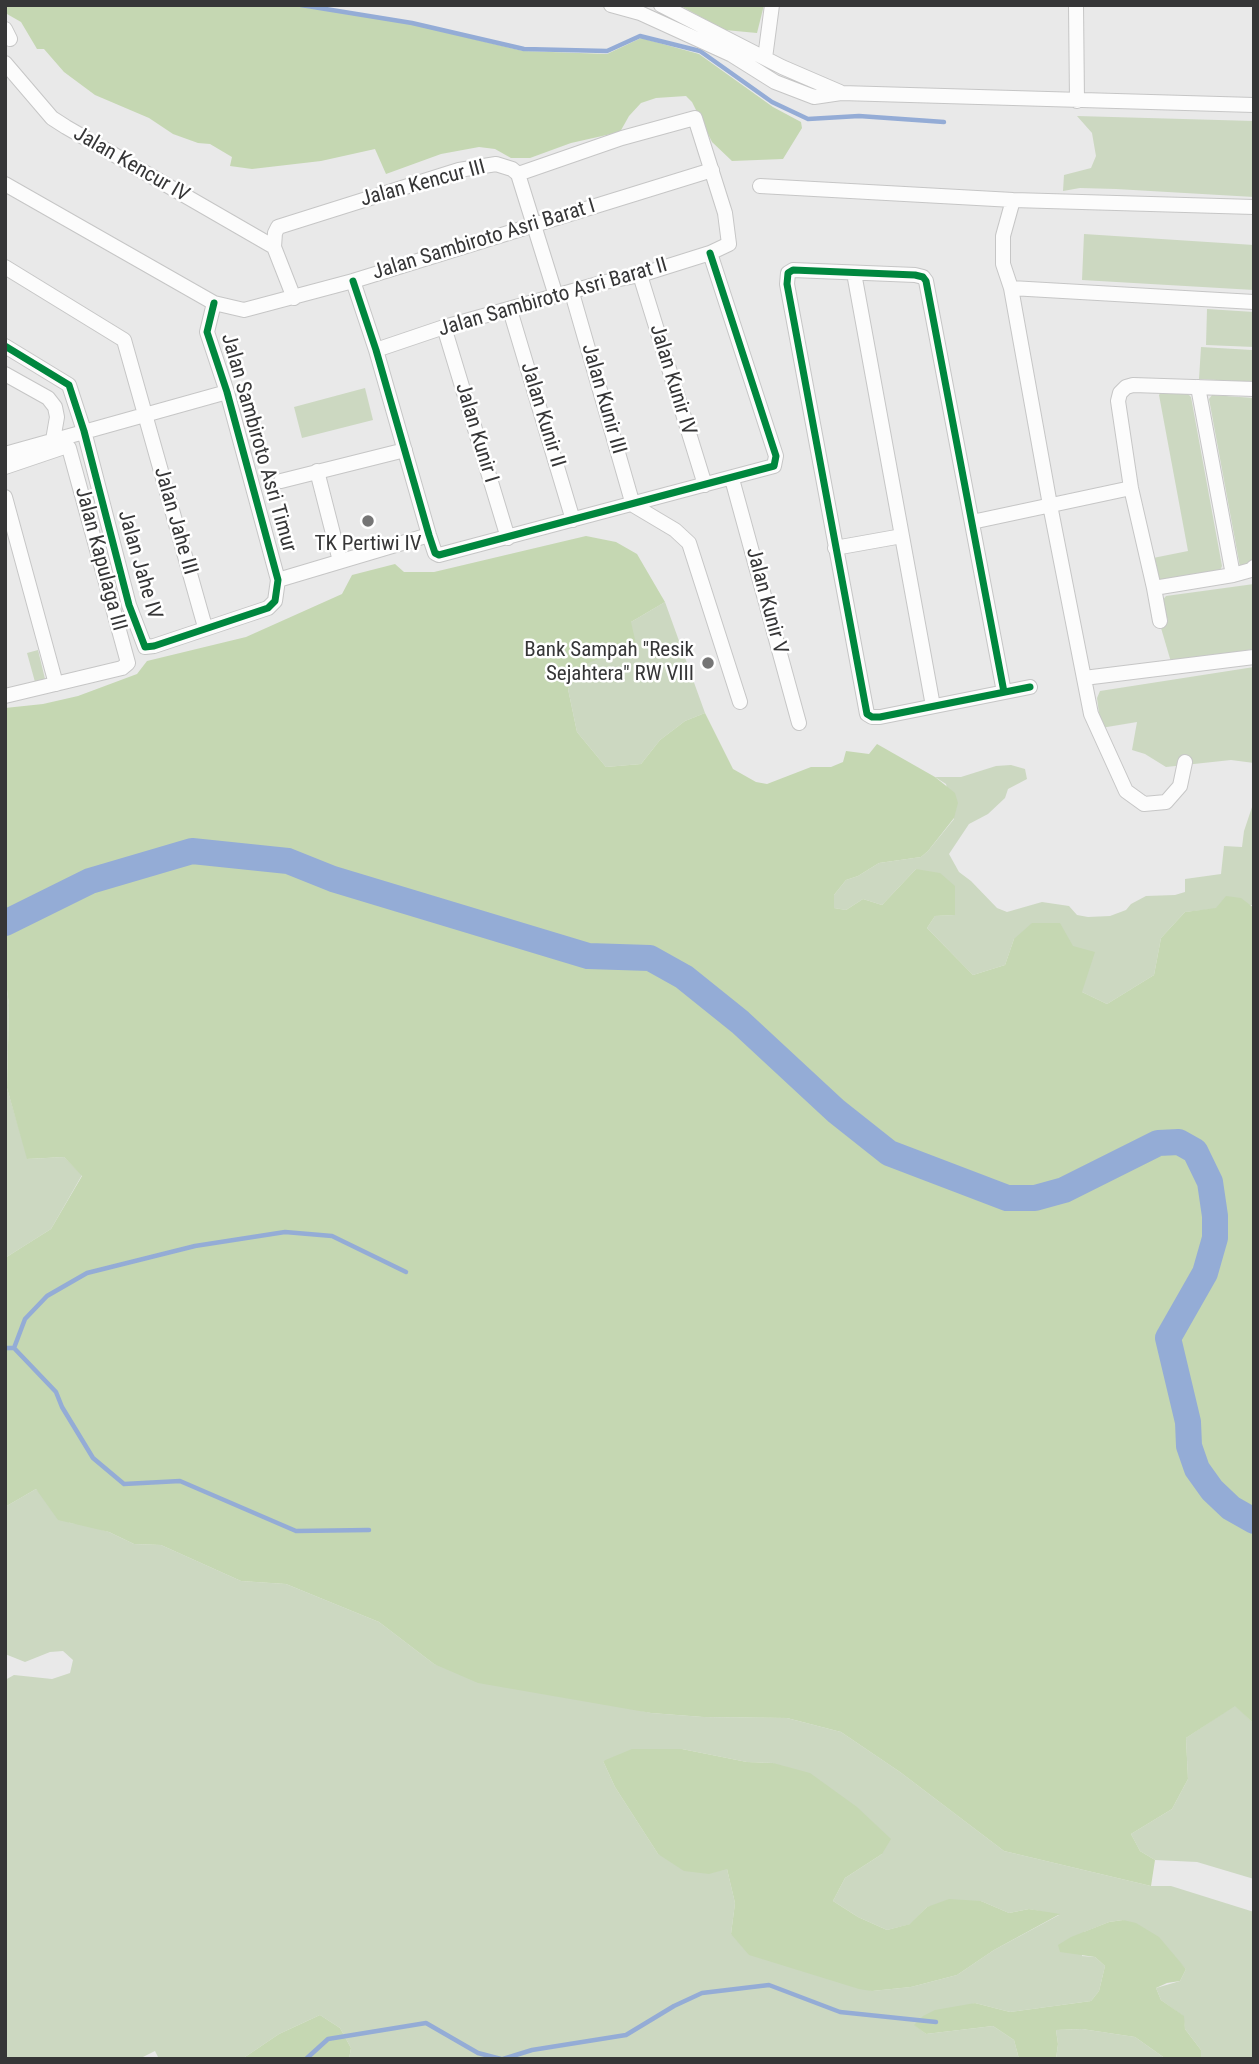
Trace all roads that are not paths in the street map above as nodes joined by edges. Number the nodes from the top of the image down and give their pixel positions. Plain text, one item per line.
1 (611, 5) edge
2 (661, 5) edge
3 (772, 5) edge
4 (1076, 5) edge
5 (734, 49) junction
6 (765, 58) junction
7 (5, 63) edge
8 (841, 93) junction
9 (1077, 101) junction
10 (1254, 105) edge
11 (712, 170) junction
12 (518, 174) junction
13 (5, 184) edge
14 (760, 186) dead end
15 (1013, 200) junction
16 (1254, 207) edge
17 (533, 225) junction
18 (274, 247) junction
19 (710, 253) junction
20 (5, 267) edge
21 (854, 273) junction
22 (640, 275) junction
23 (352, 281) junction
24 (1011, 288) junction
25 (572, 293) junction
26 (556, 296) junction
27 (294, 298) junction
28 (1254, 302) edge
29 (214, 303) junction
30 (510, 310) junction
31 (444, 327) junction
32 (5, 346) edge
33 (376, 350) junction
34 (5, 374) edge
35 (1198, 387) junction
36 (1254, 389) edge
37 (227, 392) junction
38 (145, 415) junction
39 (84, 430) junction
40 (53, 440) junction
41 (405, 450) junction
42 (5, 454) edge
43 (5, 467) edge
44 (317, 471) junction
45 (732, 479) junction
46 (281, 481) dead end
47 (705, 485) junction
48 (1130, 488) junction
49 (5, 497) edge
50 (633, 505) junction
51 (1050, 505) junction
52 (573, 520) junction
53 (972, 522) junction
54 (429, 535) junction
55 (902, 536) junction
56 (508, 538) junction
57 (835, 548) junction
58 (340, 561) junction
59 (1254, 567) edge
60 (1233, 575) junction
61 (278, 580) junction
62 (1154, 588) junction
63 (1160, 621) dead end
64 (205, 627) junction
65 (1254, 657) edge
66 (1084, 678) junction
67 (56, 684) junction
68 (1030, 687) dead end
69 (1003, 692) junction
70 (5, 696) edge
71 (740, 702) dead end
72 (933, 706) junction
73 (799, 723) dead end
74 (1185, 762) dead end

1 - 5 street
2 - 5 street
3 - 6 street
4 - 9 street
5 - 6 street
5 - 8 street
6 - 8 street
7 - 18 street, Jalan Kencur IV
8 - 9 street
9 - 10 street
11 - 12 street
11 - 17 street, Jalan Sambiroto Asri Barat I
11 - 19 street, Jalan Sambiroto Asri Barat II
12 - 17 street, Jalan Kencur III
12 - 18 street, Jalan Kencur III
13 - 29 street, Jalan Sambiroto Asri Barat I
14 - 15 street
15 - 16 street
15 - 24 street
17 - 23 street, Jalan Sambiroto Asri Barat I
17 - 26 street, Jalan Kencur III
18 - 27 street
19 - 22 street, Jalan Sambiroto Asri Barat II
19 - 45 street
20 - 38 street, Jalan Jahe III
21 - 53 street
21 - 55 street
21 - 57 street
22 - 25 street, Jalan Sambiroto Asri Barat II
22 - 47 street, Jalan Kunir IV
23 - 27 street, Jalan Sambiroto Asri Barat I
23 - 33 street
24 - 28 street
24 - 51 street
25 - 26 street, Jalan Sambiroto Asri Barat II
25 - 50 street, Jalan Kunir III
26 - 30 street, Jalan Sambiroto Asri Barat II
27 - 29 street, Jalan Sambiroto Asri Barat I
29 - 37 street, Jalan Sambiroto Asri Timur
30 - 31 street, Jalan Sambiroto Asri Barat II
30 - 52 street, Jalan Kunir II
31 - 33 street, Jalan Sambiroto Asri Barat II
31 - 56 street, Jalan Kunir I
32 - 39 street
33 - 41 street
34 - 40 street
35 - 36 street
35 - 48 street
35 - 60 street
37 - 38 street
37 - 61 street, Jalan Sambiroto Asri Timur
38 - 39 street
38 - 64 street, Jalan Jahe III
39 - 40 street
39 - 64 street, Jalan Jahe IV
40 - 42 street
41 - 44 street
41 - 54 street
43 - 67 street, Jalan Kapulaga III
44 - 46 street
44 - 58 street
45 - 47 street
45 - 73 street, Jalan Kunir V
47 - 50 street
48 - 51 street
48 - 62 street
49 - 67 street
50 - 52 street
50 - 71 street
51 - 53 street
51 - 66 street
52 - 56 street
53 - 69 street
54 - 56 street
54 - 58 street
55 - 57 street
55 - 72 street
57 - 72 street
58 - 61 street
59 - 60 street
60 - 62 street
61 - 64 street, Jalan Sambiroto Asri Timur
62 - 63 street
65 - 66 street
66 - 74 street
67 - 70 street
68 - 69 street
69 - 72 street

